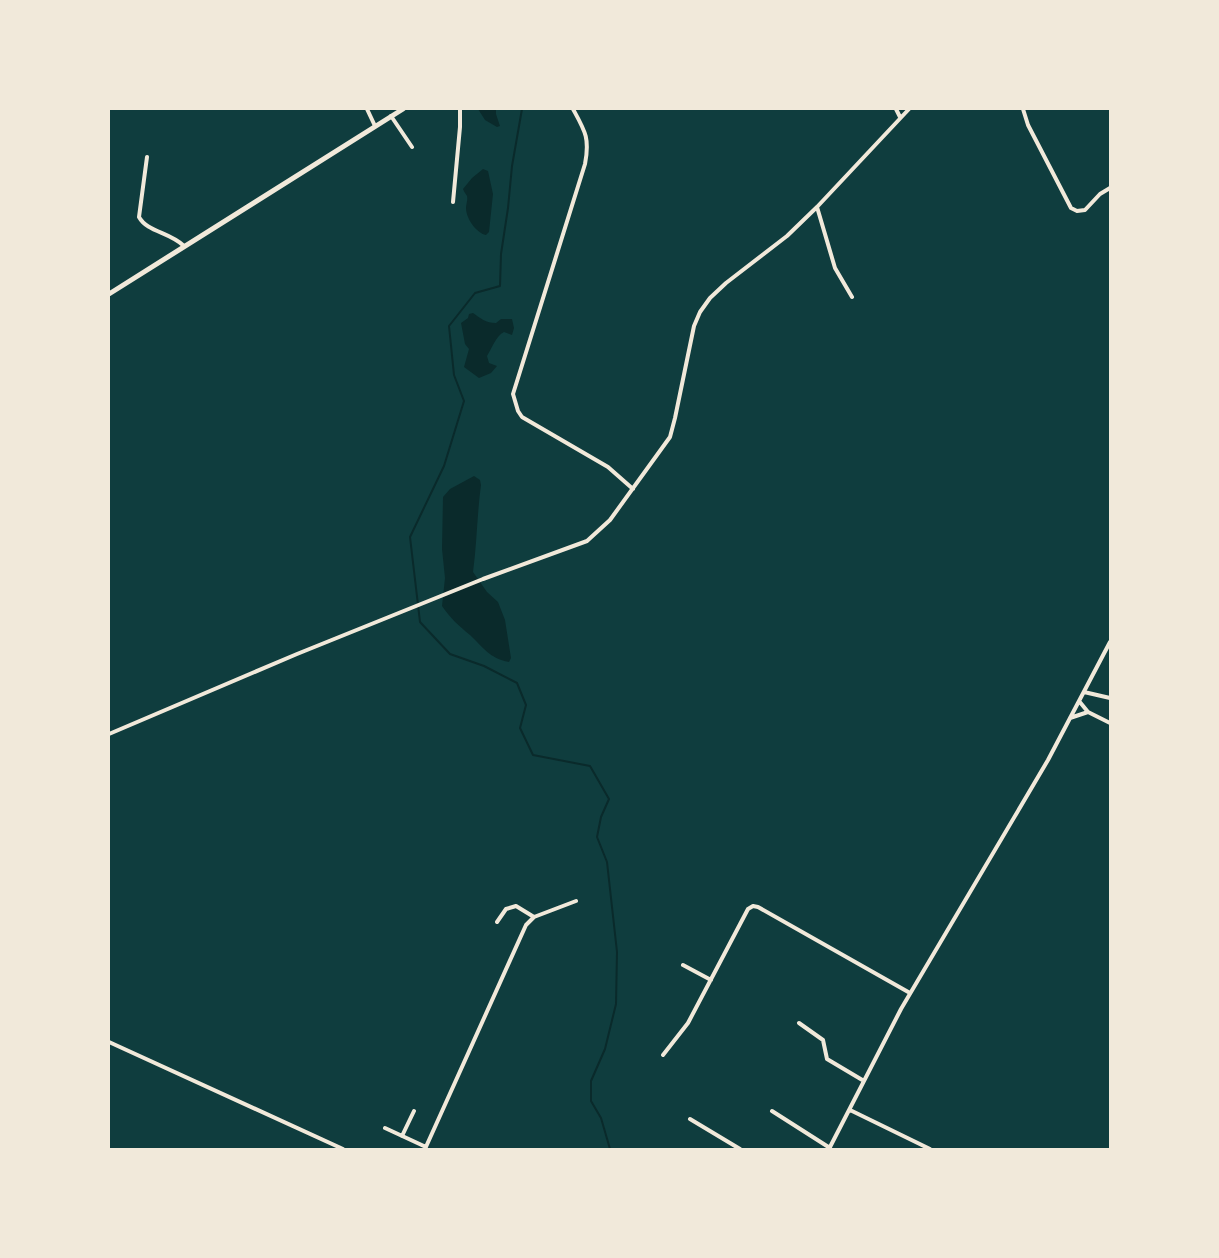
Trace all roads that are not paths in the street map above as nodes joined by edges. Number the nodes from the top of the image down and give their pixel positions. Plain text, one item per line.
1 (367, 109) edge
2 (403, 109) edge
3 (460, 109) edge
4 (572, 109) edge
5 (896, 109) edge
6 (909, 109) edge
7 (1023, 109) edge
8 (391, 116) junction
9 (900, 117) junction
10 (375, 126) junction
11 (412, 147) dead end
12 (147, 156) dead end
13 (1110, 188) edge
14 (453, 202) dead end
15 (817, 207) junction
16 (184, 246) junction
17 (109, 294) edge
18 (852, 297) dead end
19 (633, 488) junction
20 (1110, 642) edge
21 (1084, 692) junction
22 (1110, 698) edge
23 (1079, 701) junction
24 (1088, 712) junction
25 (1070, 718) junction
26 (1110, 723) edge
27 (109, 734) edge
28 (576, 901) dead end
29 (534, 917) junction
30 (497, 922) dead end
31 (683, 965) dead end
32 (711, 980) junction
33 (910, 993) junction
34 (799, 1022) dead end
35 (109, 1042) edge
36 (664, 1055) dead end
37 (864, 1081) junction
38 (850, 1110) junction
39 (414, 1111) dead end
40 (772, 1111) dead end
41 (690, 1119) dead end
42 (385, 1128) dead end
43 (402, 1136) junction
44 (916, 1143) junction
45 (426, 1148) edge
46 (829, 1148) edge
47 (343, 1149) edge
48 (740, 1149) edge
49 (912, 1149) edge
50 (930, 1149) edge

1 - 10 street
2 - 8 street
3 - 14 street
4 - 19 street
5 - 9 street
6 - 9 street
7 - 13 street
8 - 10 street
8 - 11 street
9 - 15 street
10 - 16 street
12 - 16 street
15 - 18 street
15 - 19 street
16 - 17 street
19 - 27 street
20 - 21 street
21 - 22 street
21 - 23 street
23 - 24 street
23 - 25 street
24 - 25 street
24 - 26 street
25 - 33 street
28 - 29 street
29 - 30 street
29 - 45 street
31 - 32 street
32 - 33 street
32 - 36 street
33 - 37 street
34 - 37 street
35 - 47 street
37 - 38 street
38 - 44 street
38 - 46 street
39 - 43 street
40 - 46 street
41 - 48 street
42 - 43 street
43 - 45 street
44 - 49 street
44 - 50 street

